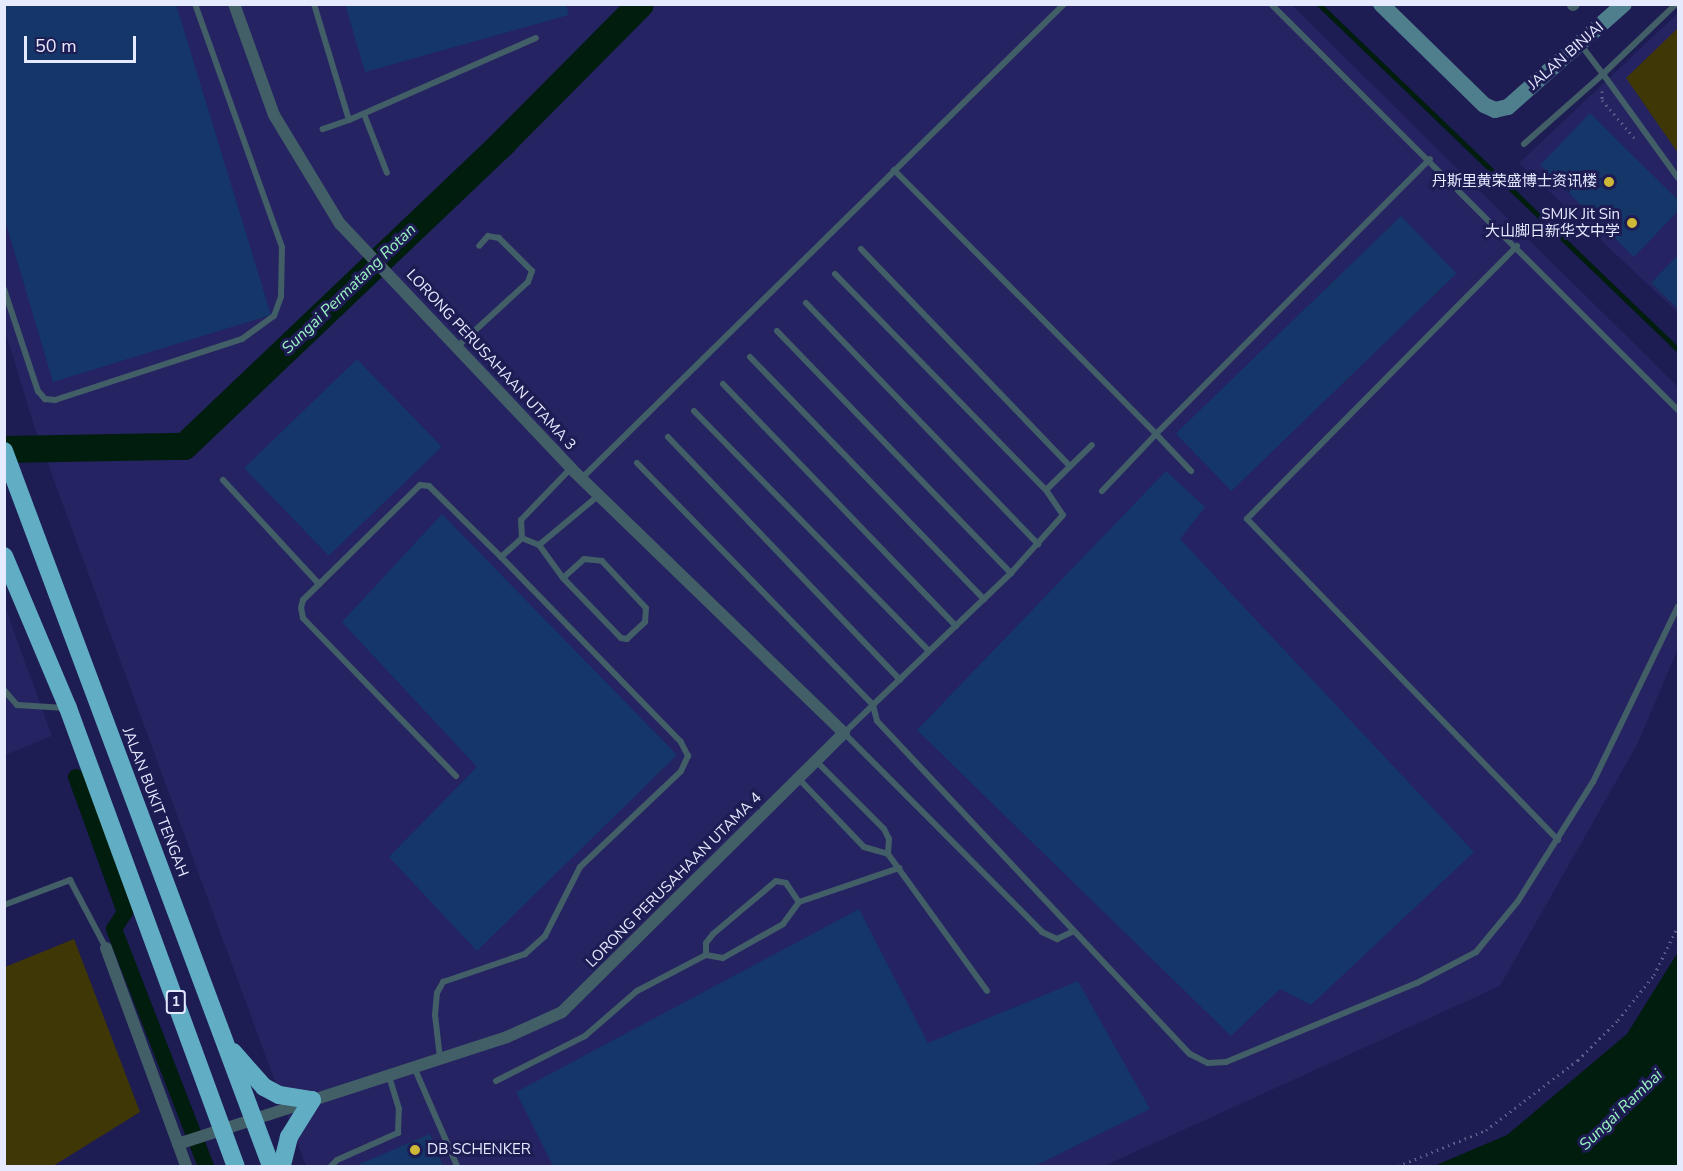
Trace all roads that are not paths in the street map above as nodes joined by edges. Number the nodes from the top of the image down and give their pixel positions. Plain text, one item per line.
1 (195, 4) edge
2 (234, 4) edge
3 (314, 4) edge
4 (1064, 4) edge
5 (1271, 4) edge
6 (1381, 4) edge
7 (1624, 4) edge
8 (1676, 4) edge
9 (536, 38) dead end
10 (1580, 44) junction
11 (1603, 74) junction
12 (364, 114) junction
13 (349, 120) junction
14 (323, 129) dead end
15 (1524, 144) dead end
16 (1430, 159) junction
17 (894, 170) junction
18 (387, 173) dead end
19 (1678, 178) edge
20 (479, 246) dead end
21 (1517, 246) junction
22 (861, 249) dead end
23 (835, 274) dead end
24 (4, 290) edge
25 (806, 303) dead end
26 (777, 331) dead end
27 (457, 347) junction
28 (750, 357) dead end
29 (723, 384) dead end
30 (1678, 410) edge
31 (694, 411) dead end
32 (1156, 434) junction
33 (668, 437) dead end
34 (1092, 445) dead end
35 (4, 451) edge
36 (637, 463) dead end
37 (1070, 466) junction
38 (571, 468) junction
39 (1191, 471) dead end
40 (223, 480) dead end
41 (590, 487) junction
42 (1046, 489) junction
43 (1102, 491) dead end
44 (522, 538) junction
45 (1038, 544) junction
46 (538, 545) junction
47 (4, 556) edge
48 (501, 558) junction
49 (1011, 573) junction
50 (563, 578) junction
51 (319, 584) junction
52 (984, 599) junction
53 (1678, 606) edge
54 (956, 626) junction
55 (929, 651) junction
56 (900, 680) junction
57 (4, 690) edge
58 (873, 705) junction
59 (68, 708) junction
60 (844, 733) junction
61 (816, 761) junction
62 (456, 776) dead end
63 (798, 778) junction
64 (1558, 840) junction
65 (888, 854) junction
66 (899, 868) junction
67 (799, 902) junction
68 (4, 905) edge
69 (1072, 932) junction
70 (106, 948) joint
71 (706, 955) junction
72 (987, 991) dead end
73 (225, 1041) junction
74 (440, 1058) junction
75 (414, 1067) junction
76 (388, 1075) junction
77 (496, 1081) dead end
78 (312, 1100) junction
79 (253, 1119) junction
80 (223, 1130) junction
81 (178, 1144) junction
82 (186, 1167) edge
83 (236, 1167) edge
84 (271, 1167) edge
85 (282, 1167) edge
86 (331, 1167) edge
87 (458, 1167) edge

1 - 24 lane
2 - 27 street, LORONG PERUSAHAAN UTAMA 3
3 - 13 lane
4 - 17 lane
5 - 16 lane
6 - 10 street, JALAN BINJAI
7 - 10 street, JALAN BINJAI
8 - 11 lane
9 - 12 lane
10 - 11 lane
11 - 15 lane
11 - 19 lane
12 - 13 lane
12 - 18 lane
13 - 14 lane
16 - 21 lane
16 - 32 lane
17 - 32 lane
17 - 41 lane
20 - 27 lane
21 - 30 lane
21 - 64 lane
22 - 37 lane
23 - 42 lane
25 - 45 lane
26 - 49 lane
27 - 38 street, LORONG PERUSAHAAN UTAMA 3
28 - 52 lane
29 - 54 lane
31 - 55 lane
32 - 39 lane
32 - 43 lane
33 - 56 lane
34 - 37 lane
35 - 73 highway, JALAN BUKIT TENGAH / 1
36 - 58 lane
37 - 42 lane
38 - 41 street, LORONG PERUSAHAAN UTAMA 3
38 - 44 lane
40 - 51 lane
41 - 46 lane
41 - 60 street
42 - 45 lane
44 - 46 lane
44 - 48 lane
45 - 49 lane
46 - 50 lane
47 - 59 highway, 1
48 - 51 lane
48 - 74 lane
49 - 52 lane
50 - 50 lane
51 - 62 lane
52 - 54 lane
53 - 64 lane
54 - 55 lane
55 - 56 lane
56 - 58 lane
57 - 59 lane
58 - 60 lane
58 - 69 lane
59 - 80 highway, 1
60 - 61 street, LORONG PERUSAHAAN UTAMA 4
60 - 69 lane
61 - 63 street, LORONG PERUSAHAAN UTAMA 4
61 - 65 lane
63 - 65 lane
63 - 74 street, LORONG PERUSAHAAN UTAMA 4
64 - 69 lane
65 - 66 lane
66 - 67 lane
66 - 72 lane
67 - 71 lane
67 - 71 lane
68 - 70 lane
70 - 81 street
71 - 77 lane
73 - 78 highway
73 - 79 highway, JALAN BUKIT TENGAH / 1
74 - 75 street, LORONG PERUSAHAAN UTAMA 4
75 - 76 street, LORONG PERUSAHAAN UTAMA 4
75 - 87 lane
76 - 78 street, LORONG PERUSAHAAN UTAMA 4
76 - 86 lane
78 - 79 street, LORONG PERUSAHAAN UTAMA 4
78 - 85 highway
79 - 80 street, LORONG PERUSAHAAN UTAMA 4
79 - 84 highway, JALAN BUKIT TENGAH / 1
80 - 81 street, LORONG PERUSAHAAN UTAMA 4
80 - 83 highway, 1
81 - 82 street

